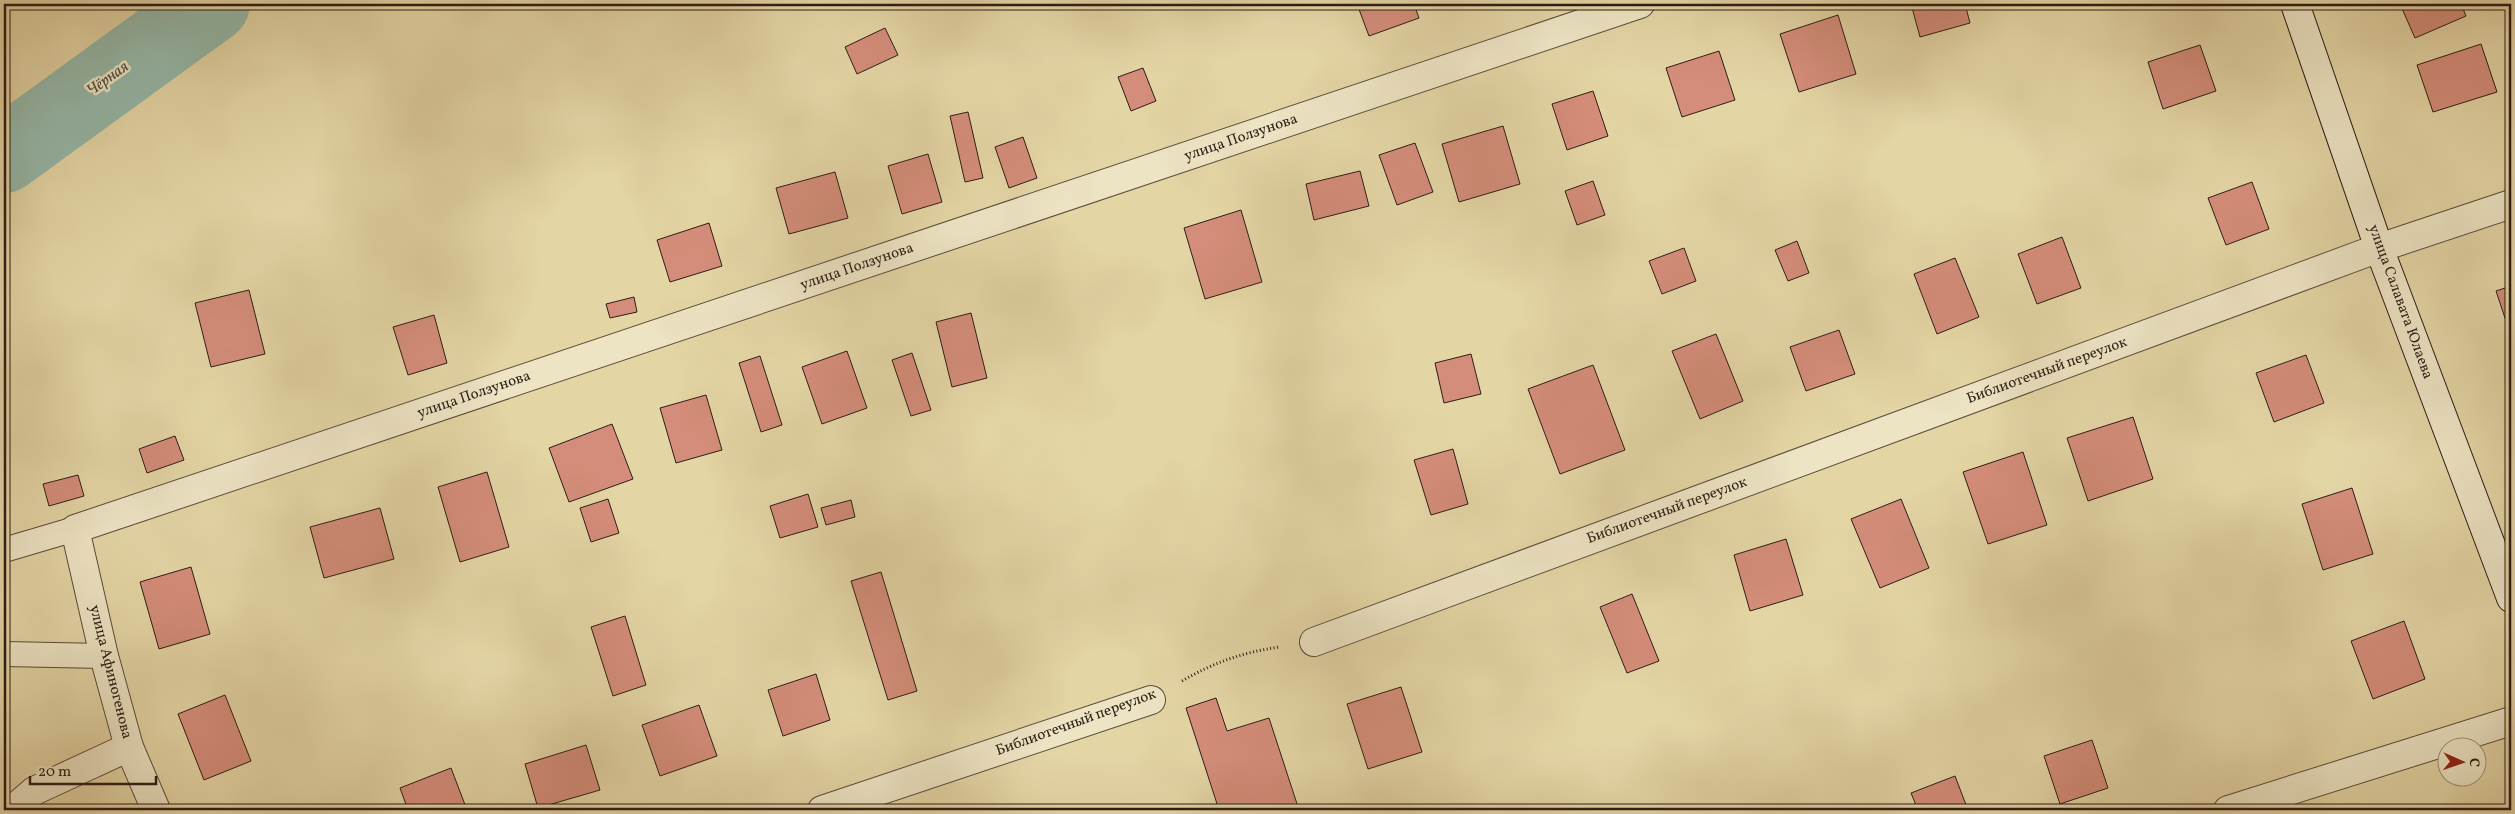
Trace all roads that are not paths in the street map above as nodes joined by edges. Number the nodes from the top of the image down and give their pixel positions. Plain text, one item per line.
1 (1640, 4) edge
2 (2295, 4) edge
3 (2511, 204) edge
4 (2379, 248) junction
5 (75, 529) junction
6 (4, 550) edge
7 (2511, 598) edge
8 (1314, 642) road end
9 (4, 654) edge
10 (104, 656) junction
11 (1151, 700) road end
12 (2511, 721) edge
13 (129, 747) junction
14 (12, 810) edge
15 (156, 810) edge
16 (822, 810) edge
17 (2228, 810) edge

1 - 5 street, улица Ползунова
2 - 4 street, улица Салавата Юлаева
3 - 4 street, Библиотечный переулок
4 - 7 street, улица Салавата Юлаева
4 - 8 street, Библиотечный переулок
5 - 6 lane
5 - 10 street, улица Афиногенова
9 - 10 lane
10 - 13 street, улица Афиногенова
11 - 16 street, Библиотечный переулок
12 - 17 street
13 - 14 street
13 - 15 street, улица Афиногенова

